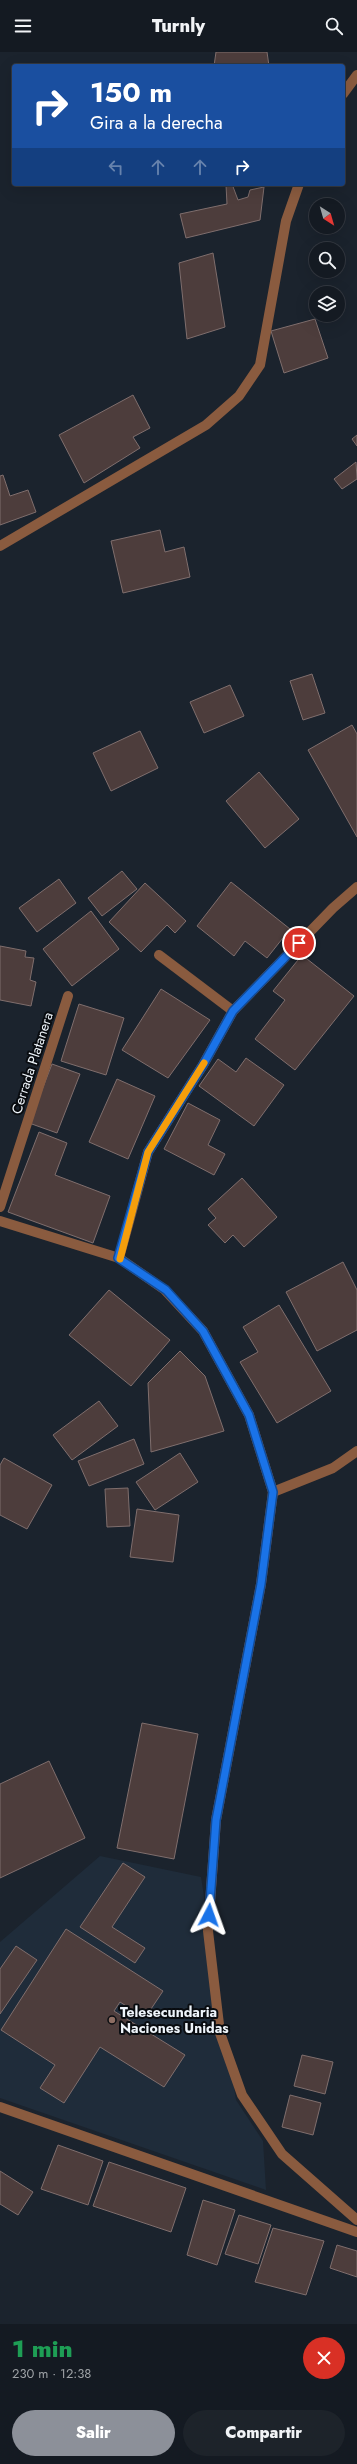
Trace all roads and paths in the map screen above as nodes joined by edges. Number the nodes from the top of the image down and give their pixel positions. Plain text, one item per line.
1 (357, 75) edge
2 (345, 91) edge
3 (298, 186) edge
4 (0, 546) edge
5 (357, 887) edge
6 (159, 955) dead end
7 (68, 996) dead end
8 (233, 1011) junction
9 (0, 1207) edge
10 (0, 1221) edge
11 (118, 1258) junction
12 (357, 1451) edge
13 (273, 1492) junction
14 (0, 2107) edge
15 (357, 2220) edge
16 (357, 2232) edge

1 - 2 street
3 - 4 street
5 - 8 street
6 - 8 street
7 - 9 street, Cerrada Platanera
8 - 11 street
10 - 11 street
11 - 13 street
12 - 13 street
13 - 15 street
14 - 16 street

